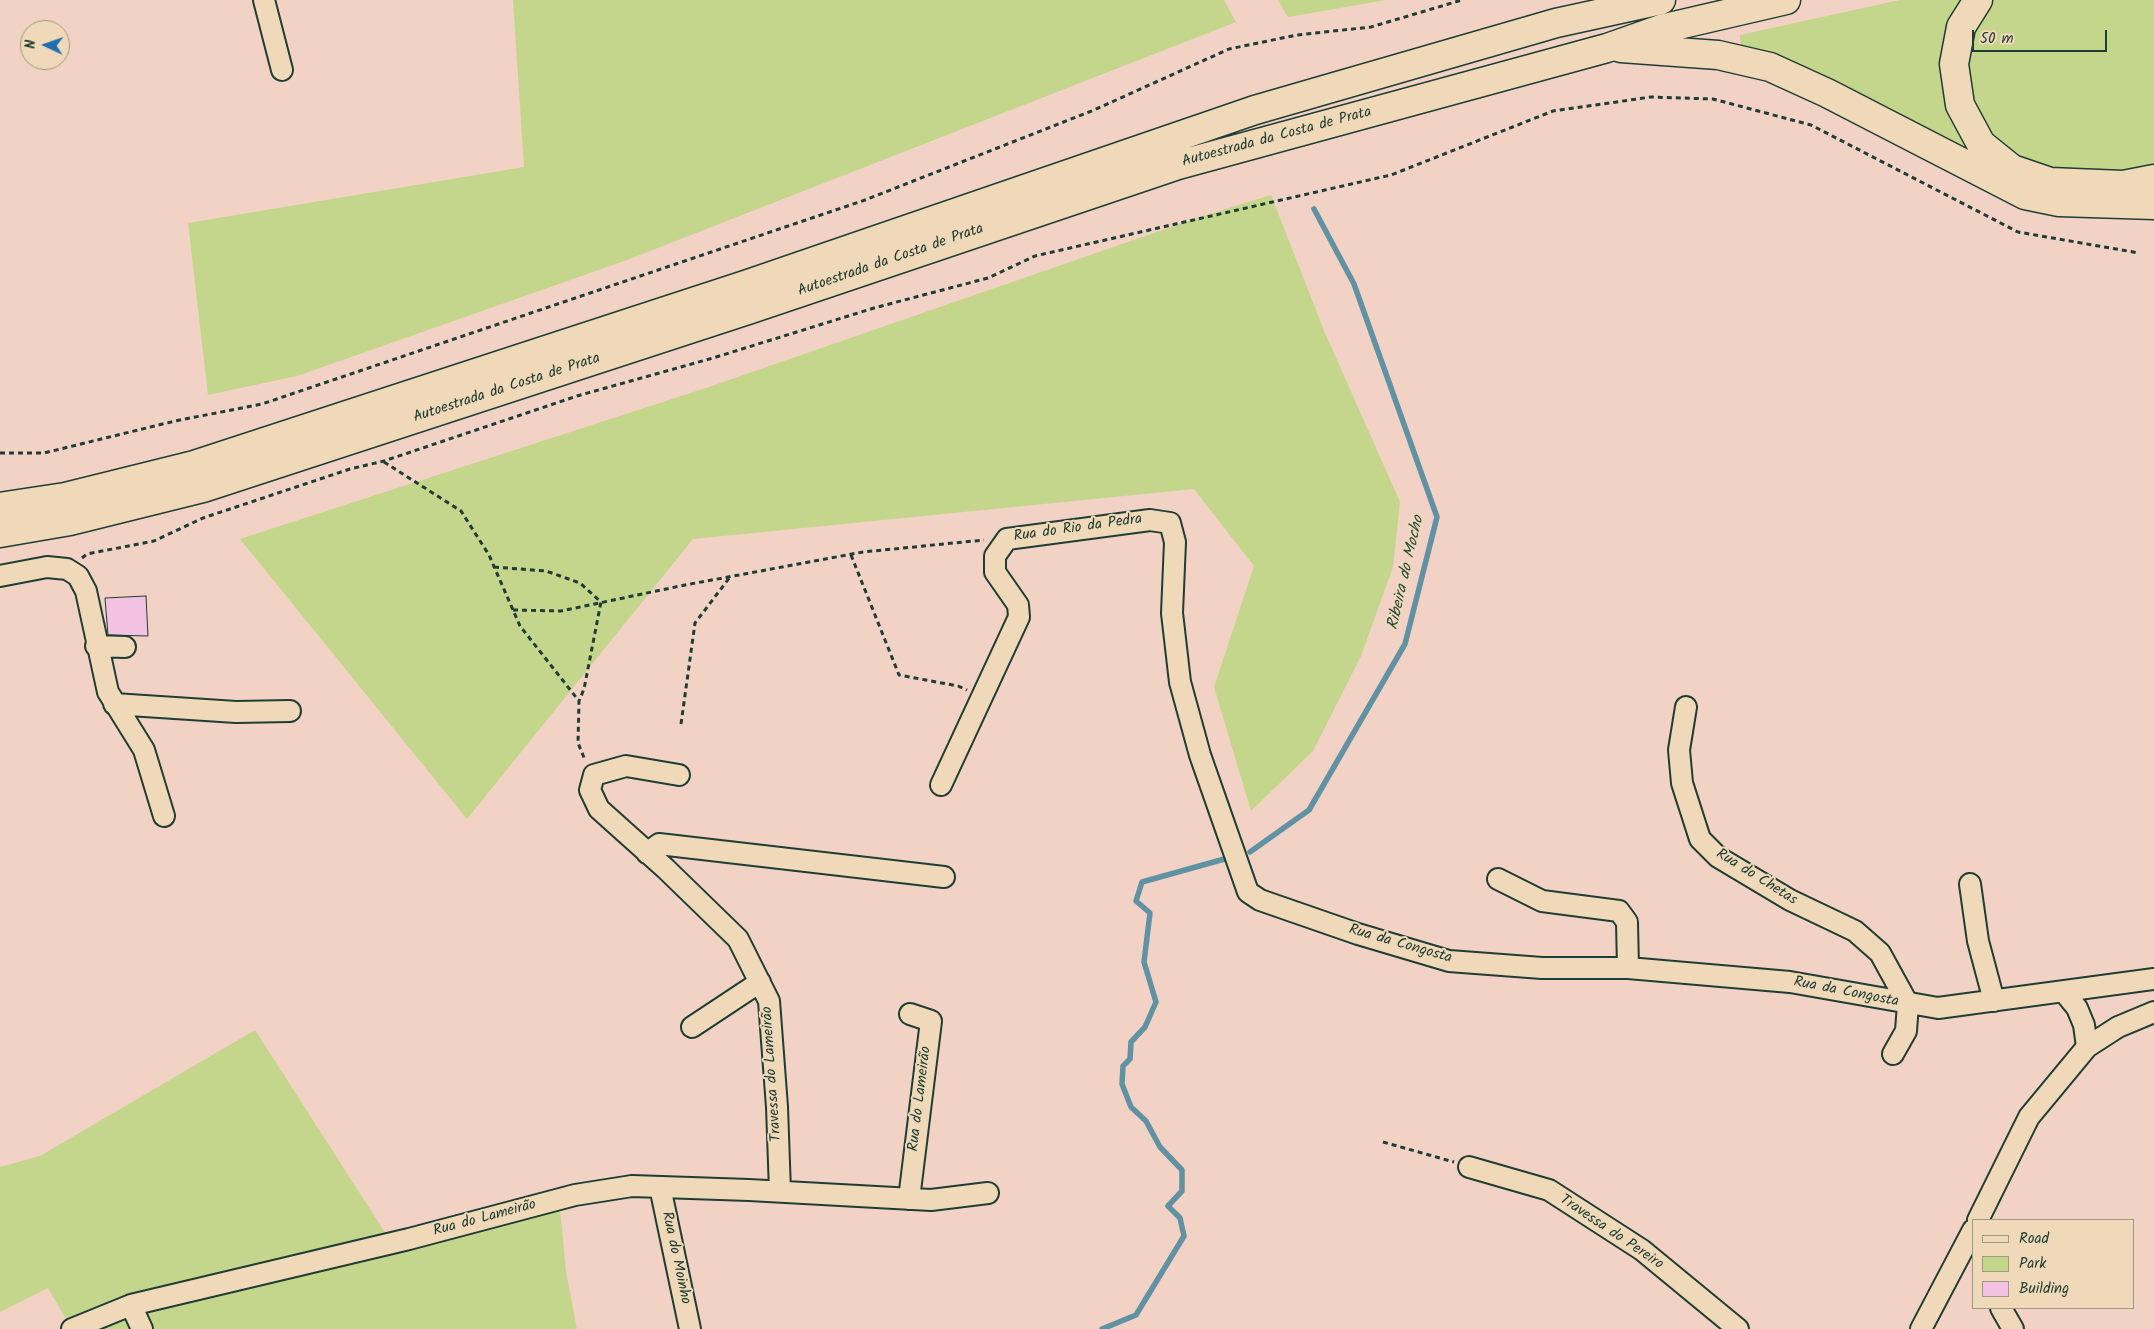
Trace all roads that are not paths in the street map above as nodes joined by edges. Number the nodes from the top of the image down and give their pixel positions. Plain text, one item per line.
1 (264, 0) edge
2 (1661, 0) edge
3 (1786, 0) edge
4 (1978, 0) edge
5 (1607, 48) junction
6 (282, 70) dead end
7 (2154, 179) edge
8 (2154, 205) edge
9 (0, 507) edge
10 (0, 533) edge
11 (0, 576) edge
12 (96, 646) junction
13 (125, 647) dead end
14 (114, 704) junction
15 (1686, 707) dead end
16 (290, 711) dead end
17 (679, 775) dead end
18 (941, 784) dead end
19 (164, 816) dead end
20 (647, 853) junction
21 (1236, 856) joint
22 (944, 877) dead end
23 (1498, 879) dead end
24 (1970, 884) dead end
25 (1628, 968) junction
26 (2154, 979) edge
27 (760, 982) junction
28 (2064, 992) junction
29 (1994, 1001) junction
30 (1908, 1004) junction
31 (2154, 1012) edge
32 (910, 1014) dead end
33 (692, 1027) dead end
34 (2087, 1047) junction
35 (1893, 1054) dead end
36 (1469, 1167) road end
37 (660, 1187) junction
38 (780, 1191) junction
39 (988, 1193) dead end
40 (909, 1199) junction
41 (1978, 1219) edge
42 (1971, 1240) edge
43 (131, 1306) junction
44 (2002, 1309) edge
45 (72, 1329) edge
46 (142, 1329) edge
47 (690, 1329) edge
48 (1738, 1329) edge
49 (1921, 1329) edge
50 (2013, 1329) edge

1 - 6 street
2 - 9 highway, Autoestrada da Costa de Prata
3 - 5 highway, Autoestrada da Costa de Prata
4 - 7 highway
5 - 8 highway
5 - 10 highway, Autoestrada da Costa de Prata
11 - 12 street
12 - 13 street
12 - 14 street
14 - 16 street
14 - 19 street
15 - 30 street, Rua do Chetas
17 - 20 street, Travessa do Lameirão
18 - 21 street, Rua do Rio da Pedra
20 - 22 street
20 - 27 street, Travessa do Lameirão
21 - 25 street, Rua da Congosta
23 - 25 street
24 - 29 street
25 - 30 street, Rua da Congosta
26 - 28 street, Rua da Congosta
27 - 33 street
27 - 38 street, Travessa do Lameirão
28 - 29 street, Rua da Congosta
28 - 34 street
29 - 30 street, Rua da Congosta
30 - 35 street
31 - 34 street
32 - 40 street, Rua do Lameirão
34 - 41 street
36 - 48 street, Travessa do Pereiro
37 - 38 street, Rua do Lameirão
37 - 43 street, Rua do Lameirão
37 - 47 street, Rua do Moinho
38 - 40 street, Rua do Lameirão
39 - 40 street, Rua do Lameirão
42 - 49 street
43 - 45 street, Rua do Lameirão
43 - 46 street
44 - 50 street

